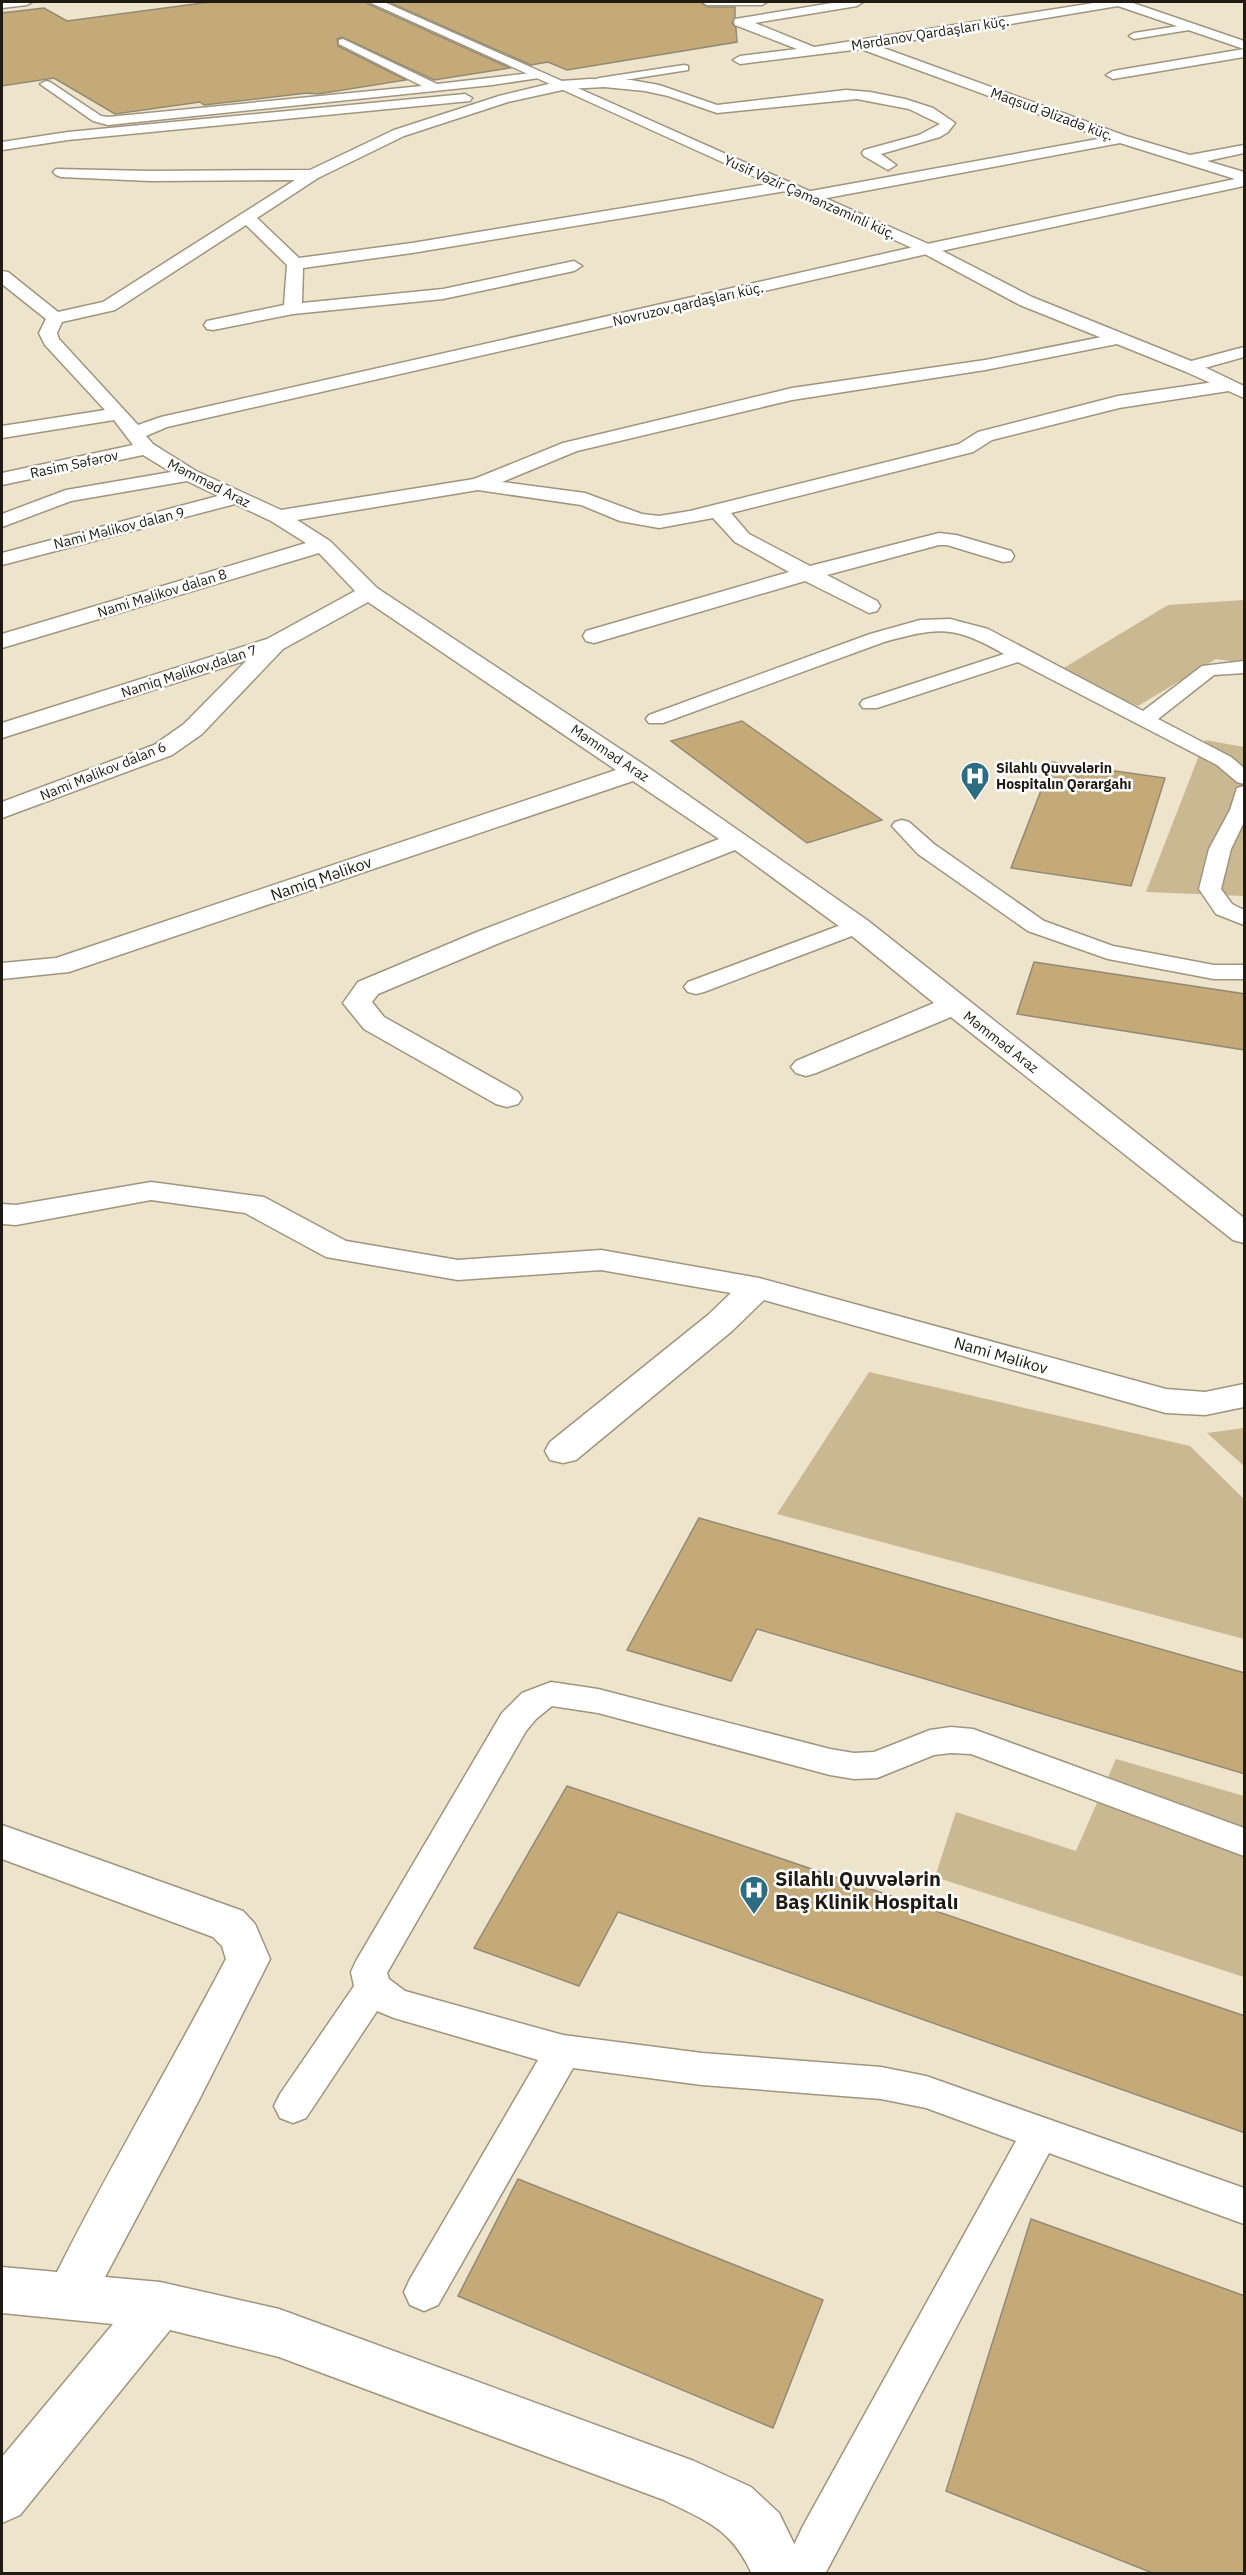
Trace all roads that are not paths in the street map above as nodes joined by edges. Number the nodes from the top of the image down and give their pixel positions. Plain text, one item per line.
1 (27, 2) edge
2 (375, 2) edge
3 (707, 2) edge
4 (762, 2) edge
5 (857, 2) edge
6 (1120, 2) edge
7 (1097, 3) edge
8 (2, 5) edge
9 (1191, 27) junction
10 (1134, 36) dead end
11 (343, 42) dead end
12 (862, 45) junction
13 (1245, 45) edge
14 (814, 51) junction
15 (1245, 53) edge
16 (740, 60) dead end
17 (684, 68) dead end
18 (539, 75) junction
19 (1113, 75) dead end
20 (599, 81) junction
21 (46, 84) dead end
22 (562, 86) junction
23 (436, 87) junction
24 (520, 95) junction
25 (1120, 139) junction
26 (2, 146) edge
27 (1245, 148) edge
28 (1190, 160) junction
29 (888, 165) dead end
30 (61, 172) dead end
31 (313, 175) junction
32 (1245, 177) edge
33 (1245, 182) edge
34 (786, 186) junction
35 (812, 196) junction
36 (246, 217) junction
37 (927, 249) junction
38 (295, 264) junction
39 (574, 266) dead end
40 (2, 276) edge
41 (293, 309) junction
42 (56, 318) junction
43 (213, 325) dead end
44 (1117, 339) junction
45 (1245, 351) edge
46 (1190, 367) junction
47 (1236, 389) edge
48 (2, 432) edge
49 (133, 432) junction
50 (189, 475) junction
51 (2, 479) edge
52 (479, 484) junction
53 (236, 498) junction
54 (717, 510) junction
55 (278, 517) junction
56 (2, 521) edge
57 (323, 546) junction
58 (1003, 556) dead end
59 (2, 559) edge
60 (808, 573) junction
61 (369, 593) junction
62 (869, 606) dead end
63 (594, 636) dead end
64 (2, 641) edge
65 (275, 644) junction
66 (1019, 655) junction
67 (1245, 667) edge
68 (870, 704) dead end
69 (656, 719) dead end
70 (1143, 721) junction
71 (2, 731) edge
72 (637, 771) junction
73 (1245, 778) edge
74 (1245, 792) edge
75 (2, 811) edge
76 (902, 826) dead end
77 (738, 840) junction
78 (1245, 918) edge
79 (857, 926) junction
80 (2, 971) edge
81 (1245, 972) edge
82 (696, 987) dead end
83 (954, 1005) junction
84 (806, 1067) dead end
85 (507, 1098) dead end
86 (2, 1214) edge
87 (1245, 1233) edge
88 (759, 1288) junction
89 (1245, 1396) edge
90 (563, 1451) dead end
91 (2, 1842) edge
92 (1245, 1842) edge
93 (373, 1988) junction
94 (563, 2051) junction
95 (293, 2106) dead end
96 (1041, 2132) junction
97 (1245, 2206) edge
98 (2, 2290) edge
99 (423, 2292) dead end
100 (71, 2295) junction
101 (160, 2305) junction
102 (2, 2497) edge
103 (791, 2572) edge

1 - 8 lane
2 - 18 street, Yusif Vəzir Çəmənzəminli küç.
3 - 4 lane
5 - 14 street
6 - 7 street, Mərdanov Qardaşları küç.
6 - 9 street
7 - 12 street, Mərdanov Qardaşları küç.
9 - 10 lane
9 - 13 street
11 - 23 lane
12 - 14 street, Mərdanov Qardaşları küç.
12 - 25 street, Maqsud Əlizadə küç.
14 - 16 street, Mərdanov Qardaşları küç.
15 - 19 street
17 - 20 lane
18 - 22 street, Yusif Vəzir Çəmənzəminli küç.
18 - 23 lane
20 - 22 street
20 - 29 street
21 - 23 lane
22 - 24 street
22 - 34 street, Yusif Vəzir Çəmənzəminli küç.
24 - 26 street
24 - 31 street
25 - 28 street, Maqsud Əlizadə küç.
25 - 35 street
27 - 28 street
28 - 32 street, Maqsud Əlizadə küç.
30 - 31 street
31 - 36 street
33 - 37 street, Novruzov qardaşları küç.
34 - 35 street, Yusif Vəzir Çəmənzəminli küç.
34 - 38 street
35 - 37 street, Yusif Vəzir Çəmənzəminli küç.
36 - 38 street
36 - 42 street
37 - 44 street, Yusif Vəzir Çəmənzəminli küç.
37 - 49 street, Novruzov qardaşları küç.
38 - 41 street
39 - 41 street
40 - 42 street
41 - 43 street
42 - 49 street, Məmməd Araz
44 - 46 street, Yusif Vəzir Çəmənzəminli küç.
44 - 52 street
45 - 46 street
46 - 47 street, Yusif Vəzir Çəmənzəminli küç.
47 - 54 street
48 - 49 street
49 - 50 street, Məmməd Araz
49 - 51 street, Rasim Səfərov
50 - 53 street, Məmməd Araz
50 - 56 street
52 - 54 street
52 - 55 street
53 - 55 street, Məmməd Araz
53 - 59 street, Nami Məlikov dalan 9
54 - 60 street
55 - 57 street, Məmməd Araz
57 - 61 street, Məmməd Araz
57 - 64 street, Nami Məlikov dalan 8
58 - 60 street
60 - 62 street
60 - 63 street
61 - 65 street, Namiq Məlikov,dalan 7
61 - 72 street, Məmməd Araz
65 - 71 street, Namiq Məlikov,dalan 7
65 - 75 street, Nami Məlikov dalan 6
66 - 68 lane
66 - 69 lane
66 - 70 lane
67 - 70 lane
70 - 73 lane
72 - 77 street, Məmməd Araz
72 - 80 street, Namiq Məlikov
74 - 78 lane
76 - 81 lane
77 - 79 street, Məmməd Araz
77 - 85 street
79 - 82 lane
79 - 83 street, Məmməd Araz
83 - 84 street
83 - 87 street, Məmməd Araz
86 - 88 street, Nami Məlikov
88 - 89 street, Nami Məlikov
88 - 90 street
91 - 100 street
92 - 93 lane
93 - 94 lane
93 - 95 lane
94 - 96 lane
94 - 99 lane
96 - 97 lane
96 - 103 lane
98 - 100 street
100 - 101 street
101 - 102 street
101 - 103 street

